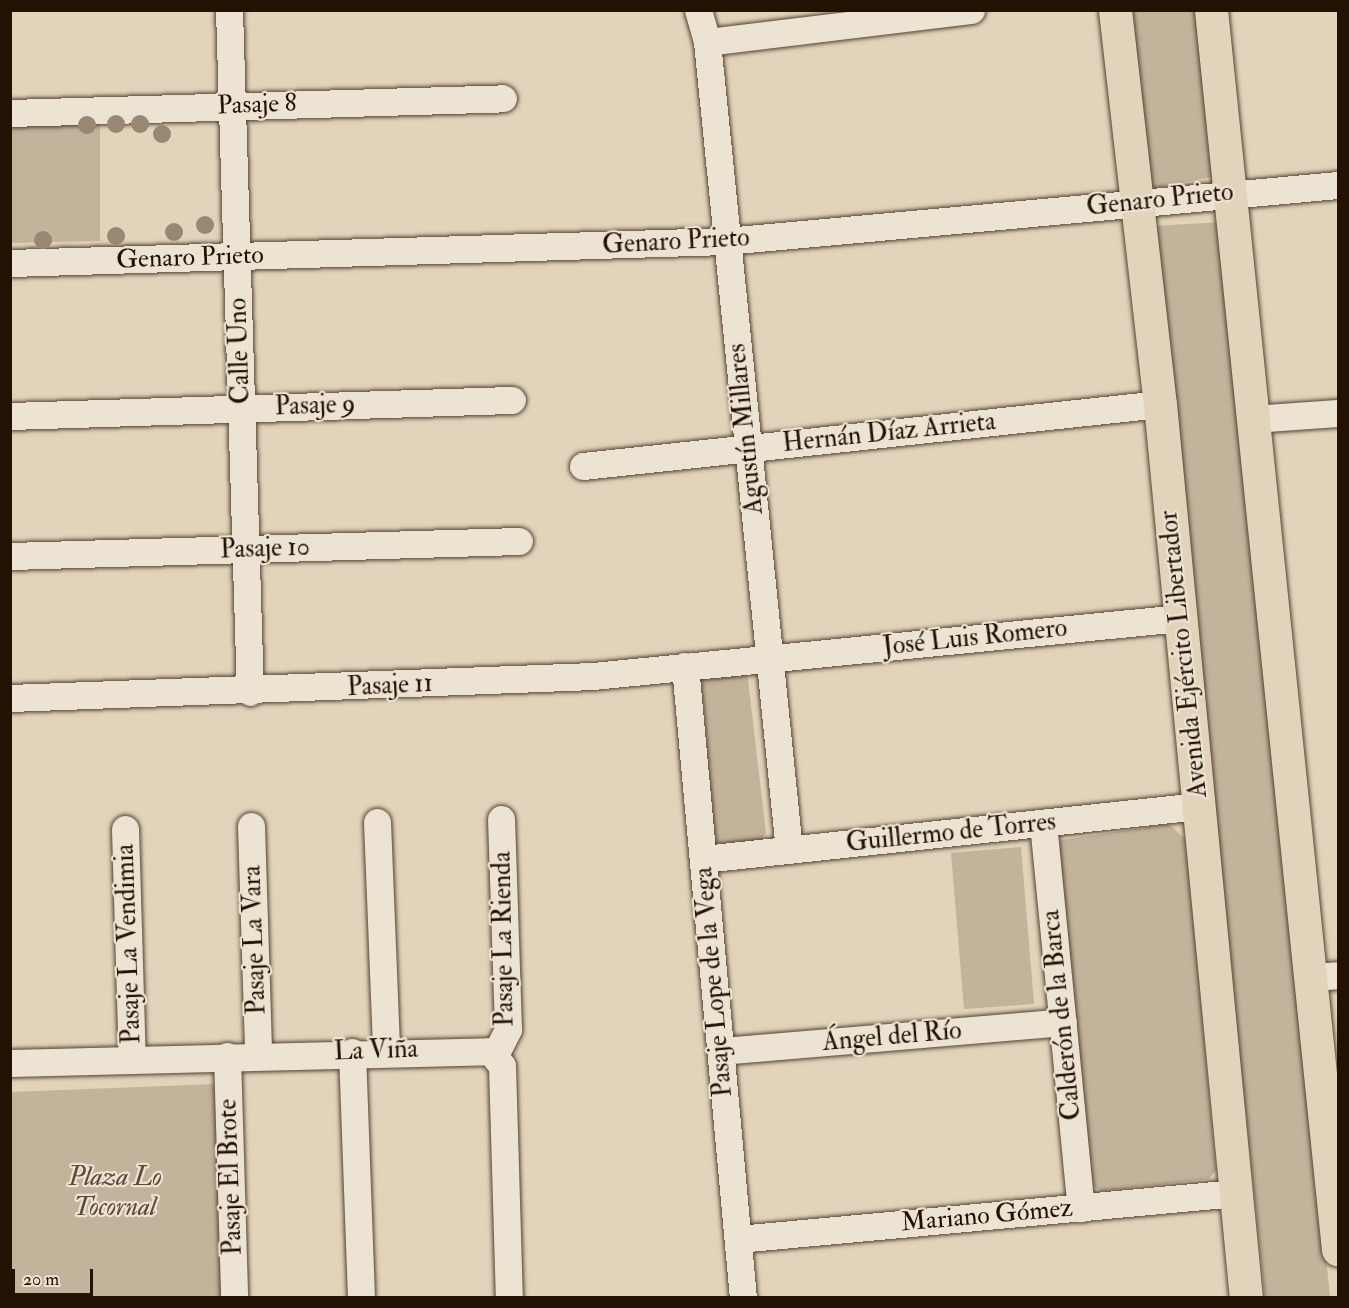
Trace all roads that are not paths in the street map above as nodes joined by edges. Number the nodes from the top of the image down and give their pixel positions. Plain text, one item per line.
1 (230, 10) edge
2 (698, 10) edge
3 (971, 10) edge
4 (1115, 10) edge
5 (1211, 10) edge
6 (707, 42) junction
7 (503, 98) dead end
8 (232, 106) junction
9 (10, 112) edge
10 (1338, 185) edge
11 (1228, 193) junction
12 (1137, 203) junction
13 (726, 241) junction
14 (237, 257) junction
15 (10, 263) edge
16 (512, 400) dead end
17 (1160, 404) junction
18 (242, 409) junction
19 (1338, 413) edge
20 (10, 416) edge
21 (1252, 419) junction
22 (748, 448) junction
23 (583, 466) dead end
24 (519, 541) dead end
25 (246, 549) junction
26 (10, 556) edge
27 (1180, 618) junction
28 (769, 658) junction
29 (685, 666) junction
30 (250, 692) junction
31 (10, 698) edge
32 (1198, 806) junction
33 (501, 819) dead end
34 (376, 822) dead end
35 (1044, 823) junction
36 (251, 826) dead end
37 (125, 829) dead end
38 (789, 850) junction
39 (703, 859) junction
40 (1325, 976) edge
41 (1063, 1022) junction
42 (386, 1051) junction
43 (721, 1051) junction
44 (352, 1052) junction
45 (258, 1055) junction
46 (495, 1055) junction
47 (227, 1056) junction
48 (132, 1059) junction
49 (10, 1063) edge
50 (1236, 1193) junction
51 (1081, 1208) junction
52 (738, 1239) junction
53 (1338, 1250) edge
54 (234, 1298) edge
55 (361, 1298) edge
56 (509, 1298) edge
57 (743, 1298) edge
58 (1246, 1298) edge

1 - 8 street, Calle Uno
2 - 6 street, Agustín Millares
3 - 6 street
4 - 12 main road, Avenida Ejército Libertador
5 - 11 main road
6 - 13 street, Agustín Millares
7 - 8 street, Pasaje 8
8 - 9 street, Pasaje 8
8 - 14 street, Calle Uno
10 - 11 street, Genaro Prieto
11 - 12 street, Genaro Prieto
11 - 21 main road
12 - 13 street, Genaro Prieto
12 - 17 main road, Avenida Ejército Libertador
13 - 14 street, Genaro Prieto
13 - 22 street, Agustín Millares
14 - 15 street, Genaro Prieto
14 - 18 street, Calle Uno
16 - 18 street, Pasaje 9
17 - 22 street, Hernán Díaz Arrieta
17 - 27 main road, Avenida Ejército Libertador
18 - 20 street, Pasaje 9
18 - 25 street, Calle Uno
19 - 21 street
21 - 40 main road
22 - 23 street, Hernán Díaz Arrieta
22 - 28 street, Agustín Millares
24 - 25 street, Pasaje 10
25 - 26 street, Pasaje 10
25 - 30 street, Calle Uno
27 - 28 street, José Luis Romero
27 - 32 main road, Avenida Ejército Libertador
28 - 29 street, Pasaje 11
28 - 38 street, Agustín Millares
29 - 30 street, Pasaje 11
29 - 39 street, Pasaje Lope de la Vega
30 - 31 street, Pasaje 11
32 - 35 street, Guillermo de Torres
32 - 50 main road, Avenida Ejército Libertador
33 - 46 street, Pasaje La Rienda
34 - 42 street
35 - 38 street, Guillermo de Torres
35 - 41 street, Calderón de la Barca
36 - 45 street, Pasaje La Vara
37 - 48 street, Pasaje La Vendimia
38 - 39 street, Guillermo de Torres
39 - 43 street, Pasaje Lope de la Vega
40 - 53 main road
41 - 43 street, Ángel del Río
41 - 51 street, Calderón de la Barca
42 - 44 street, La Viña
42 - 46 street, La Viña
43 - 52 street, Pasaje Lope de la Vega
44 - 45 street, La Viña
44 - 55 street
45 - 47 street, La Viña
46 - 56 street
47 - 48 street, La Viña
47 - 54 street, Pasaje El Brote
48 - 49 street, La Viña
50 - 51 street, Mariano Gómez
50 - 58 main road, Avenida Ejército Libertador
51 - 52 street, Mariano Gómez
52 - 57 street, Pasaje Lope de la Vega

